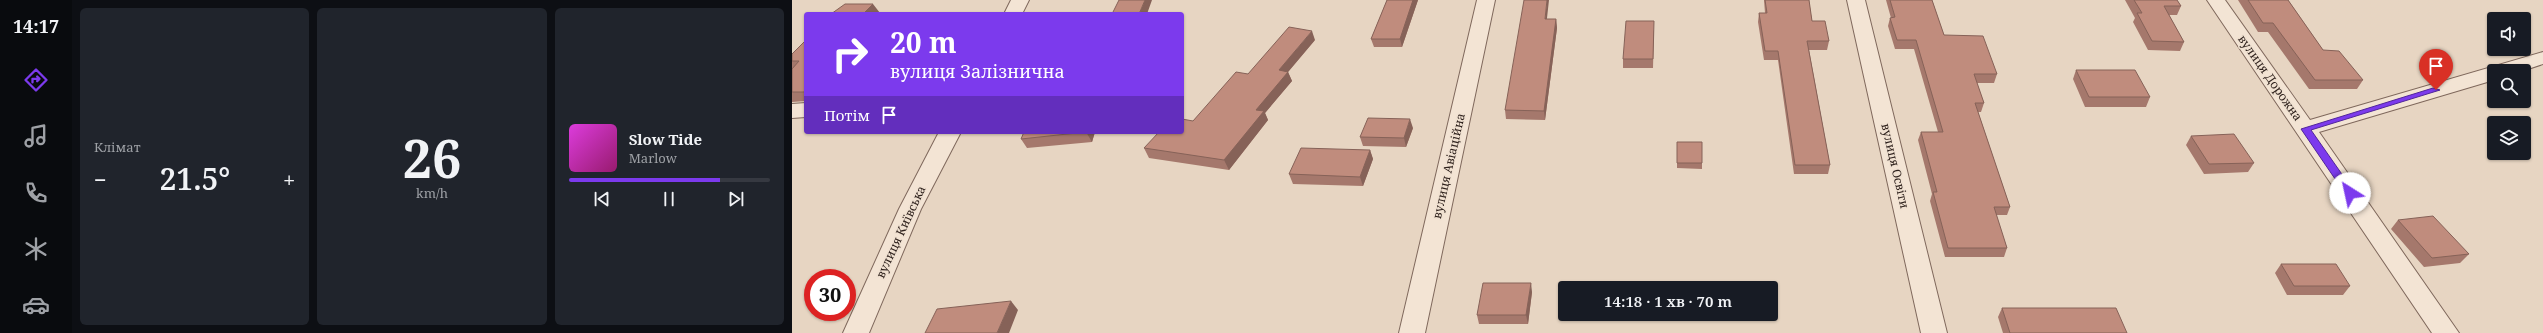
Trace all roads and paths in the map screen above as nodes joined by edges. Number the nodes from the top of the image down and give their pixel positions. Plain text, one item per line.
1 (1020, 0) edge
2 (1486, 0) edge
3 (1856, 0) edge
4 (2216, 0) edge
5 (1014, 12) edge
6 (2543, 58) edge
7 (2523, 64) edge
8 (2487, 75) edge
9 (792, 110) edge
10 (804, 110) edge
11 (2306, 129) junction
12 (949, 134) edge
13 (856, 333) edge
14 (1412, 333) edge
15 (1934, 333) edge
16 (2446, 333) edge

1 - 5 street
2 - 14 street, вулиця Авіаційна
3 - 15 street, вулиця Освіти
4 - 11 street, вулиця Дорожна
6 - 7 street
8 - 11 street
9 - 10 street
11 - 16 street, вулиця Дорожна
12 - 13 street, вулиця Київська

